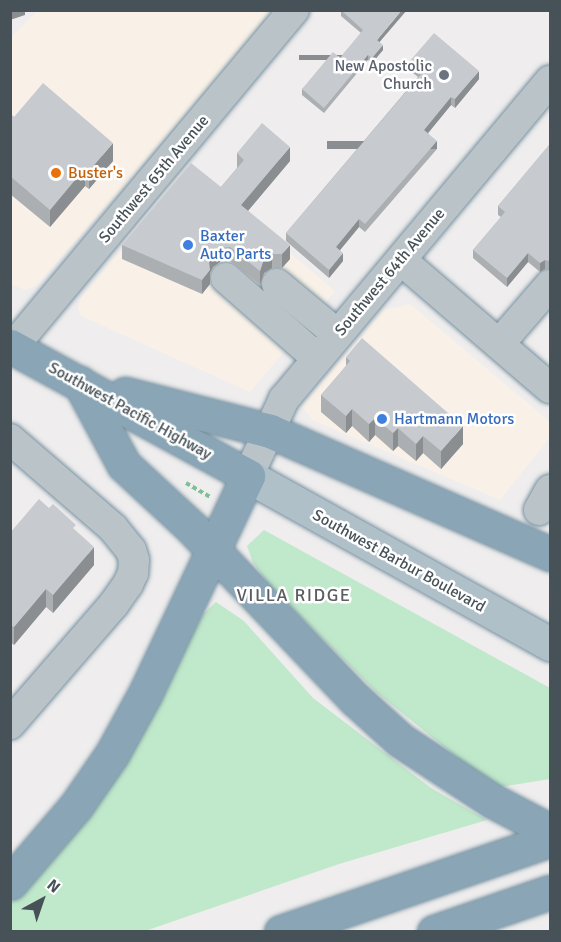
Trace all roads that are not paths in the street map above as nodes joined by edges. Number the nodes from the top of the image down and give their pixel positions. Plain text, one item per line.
1 (294, 10) edge
2 (550, 81) edge
3 (401, 260) junction
4 (226, 278) dead end
5 (277, 284) dead end
6 (550, 285) edge
7 (338, 334) junction
8 (499, 344) junction
9 (12, 347) edge
10 (317, 358) junction
11 (80, 383) junction
12 (550, 388) edge
13 (270, 430) junction
14 (10, 439) edge
15 (248, 476) junction
16 (213, 551) junction
17 (550, 554) edge
18 (550, 644) edge
19 (10, 724) edge
20 (550, 831) edge
21 (550, 840) edge
22 (10, 884) edge
23 (550, 892) edge
24 (281, 932) edge
25 (434, 932) edge

1 - 9 street, Southwest 65th Avenue
2 - 3 street, Southwest 64th Avenue
3 - 7 street, Southwest 64th Avenue
3 - 8 street
4 - 10 street
5 - 7 street
6 - 8 street
7 - 10 street, Southwest 64th Avenue
8 - 12 street
9 - 11 highway, Southwest Pacific Highway
10 - 13 street, Southwest 64th Avenue
11 - 13 highway
11 - 15 highway, Southwest Pacific Highway
11 - 16 highway
13 - 15 street, Southwest 64th Avenue
13 - 17 highway
14 - 19 street
15 - 16 highway
15 - 18 main road, Southwest Barbur Boulevard
16 - 20 highway
16 - 22 highway
21 - 24 highway
23 - 25 highway

